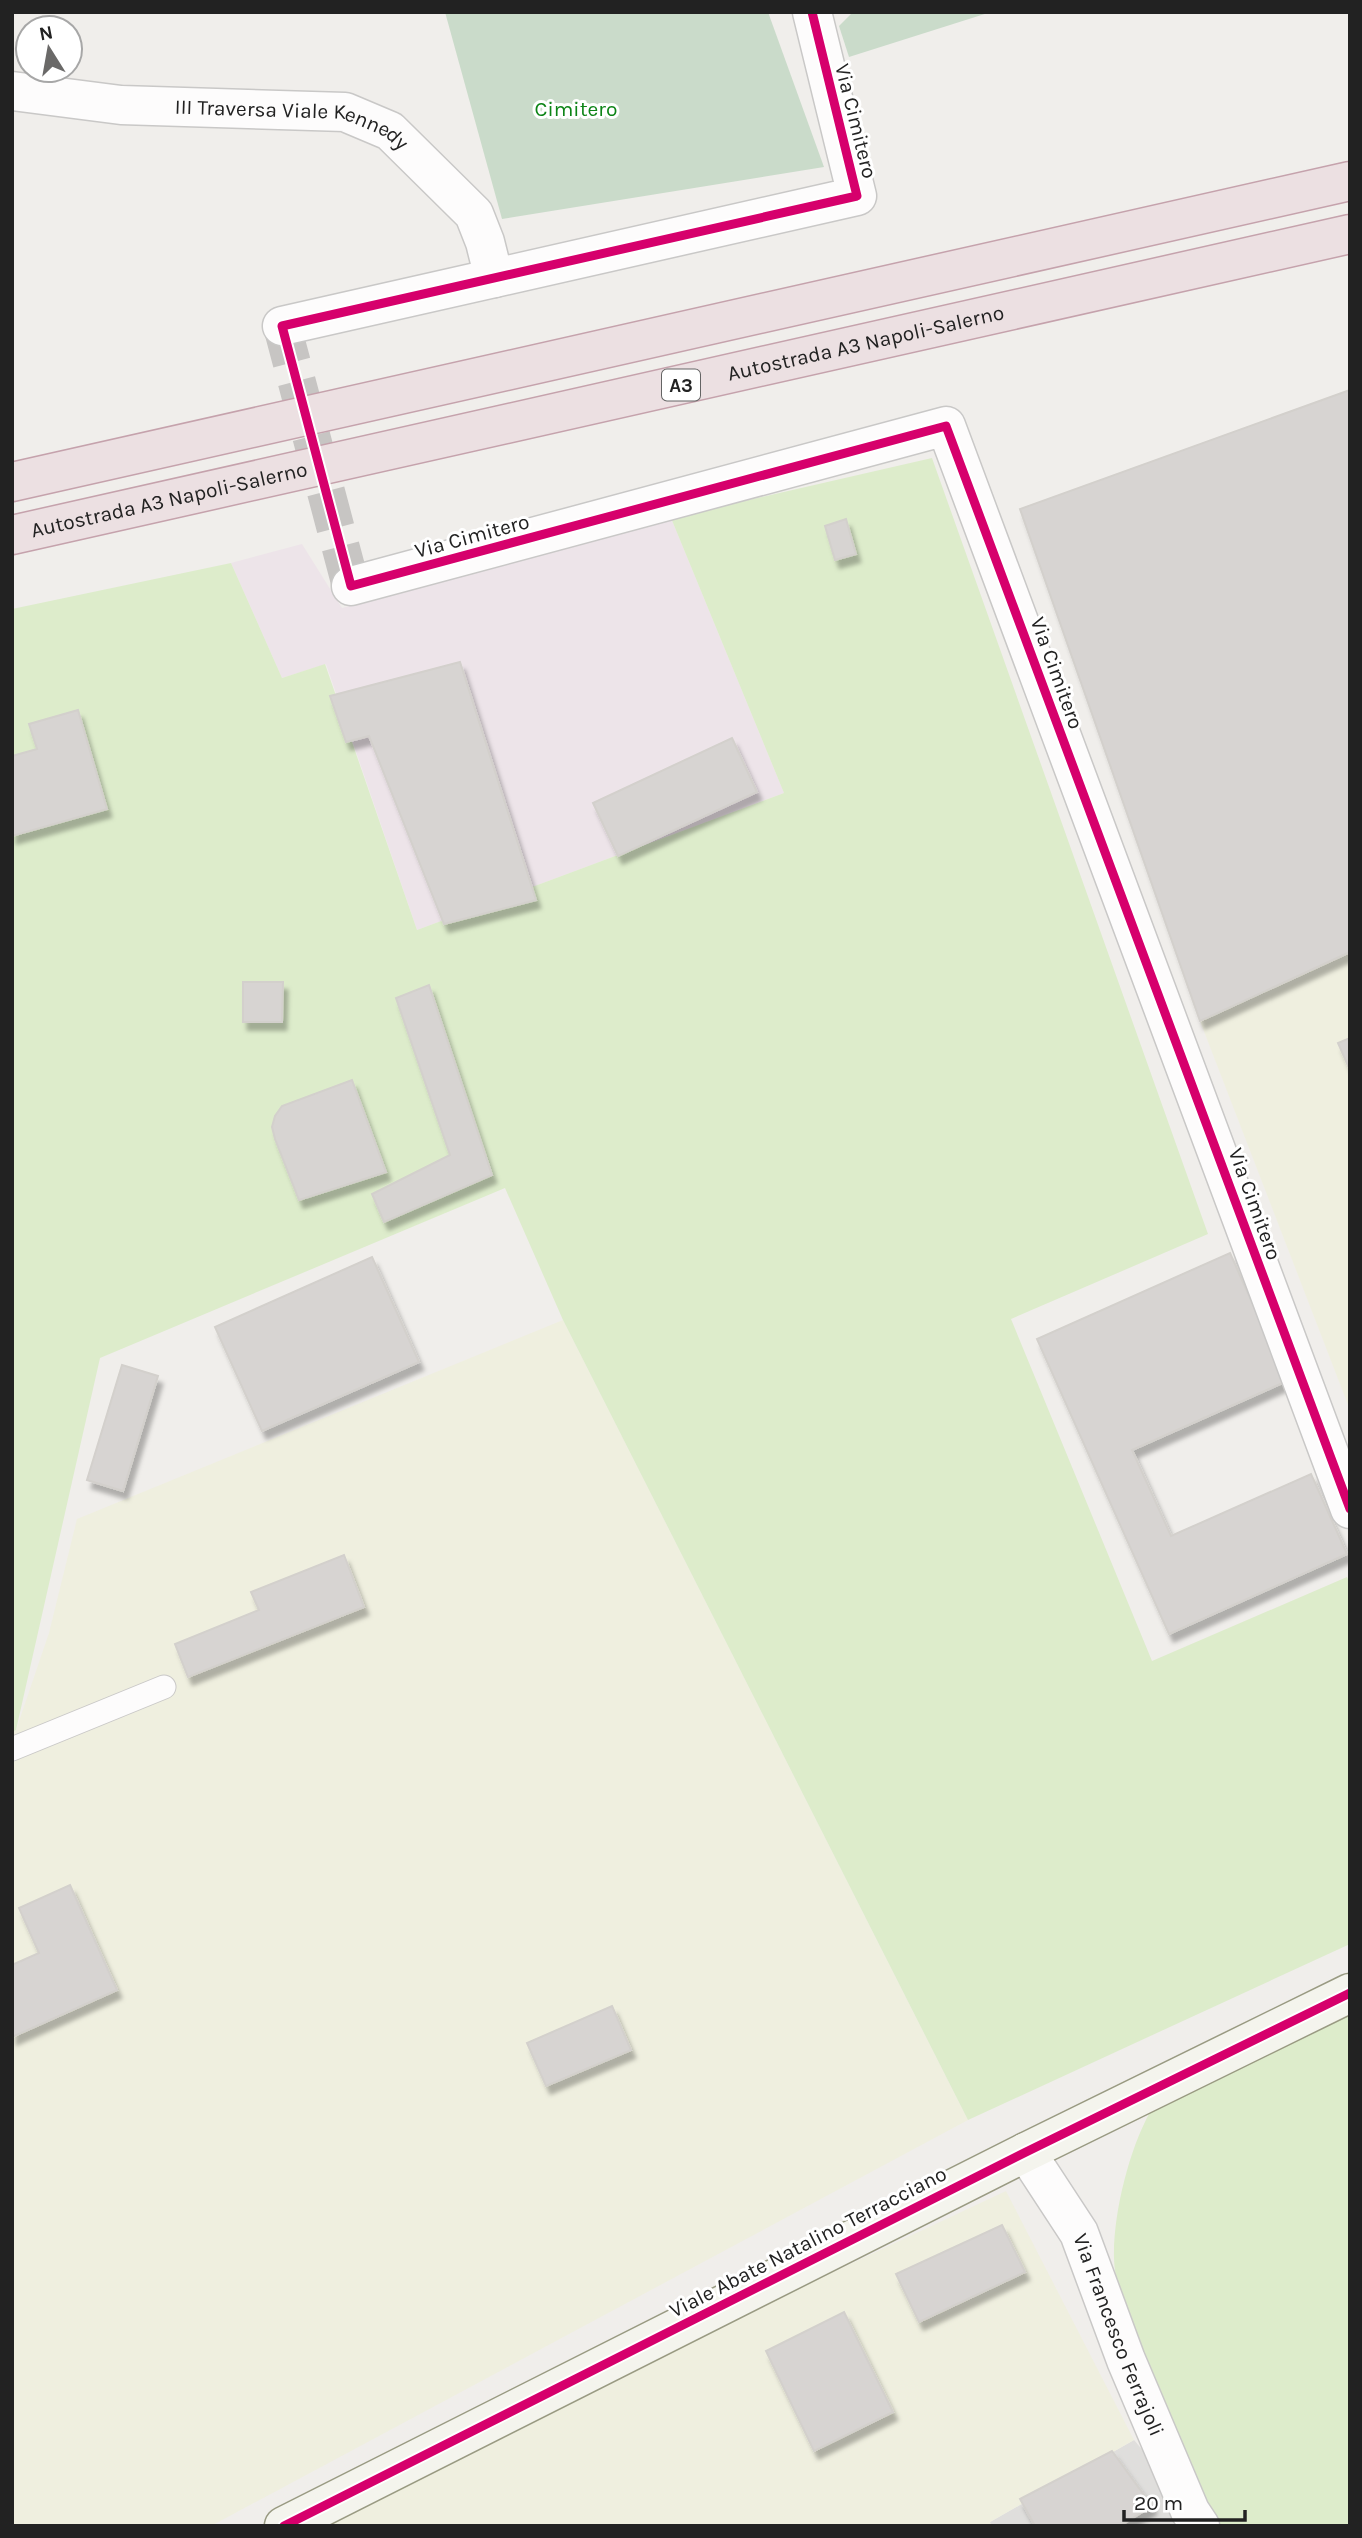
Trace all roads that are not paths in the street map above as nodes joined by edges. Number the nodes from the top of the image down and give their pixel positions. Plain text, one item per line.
1 (812, 12) edge
2 (12, 91) edge
3 (1350, 181) edge
4 (1350, 234) edge
5 (494, 278) junction
6 (282, 326) dead end
7 (12, 482) edge
8 (12, 536) edge
9 (351, 586) dead end
10 (1350, 1509) edge
11 (164, 1687) dead end
12 (12, 1749) edge
13 (1350, 1993) edge
14 (1026, 2152) junction
15 (284, 2526) edge
16 (1200, 2526) edge

1 - 5 street, Via Cimitero
2 - 5 street, III Traversa Viale Kennedy
3 - 7 highway
4 - 8 highway, Autostrada A3 Napoli-Salerno / A3
5 - 6 street, Via Cimitero
9 - 10 street, Via Cimitero
11 - 12 lane
13 - 14 street, Viale Abate Natalino Terracciano
14 - 15 street, Viale Abate Natalino Terracciano
14 - 16 street, Via Francesco Ferrajoli

